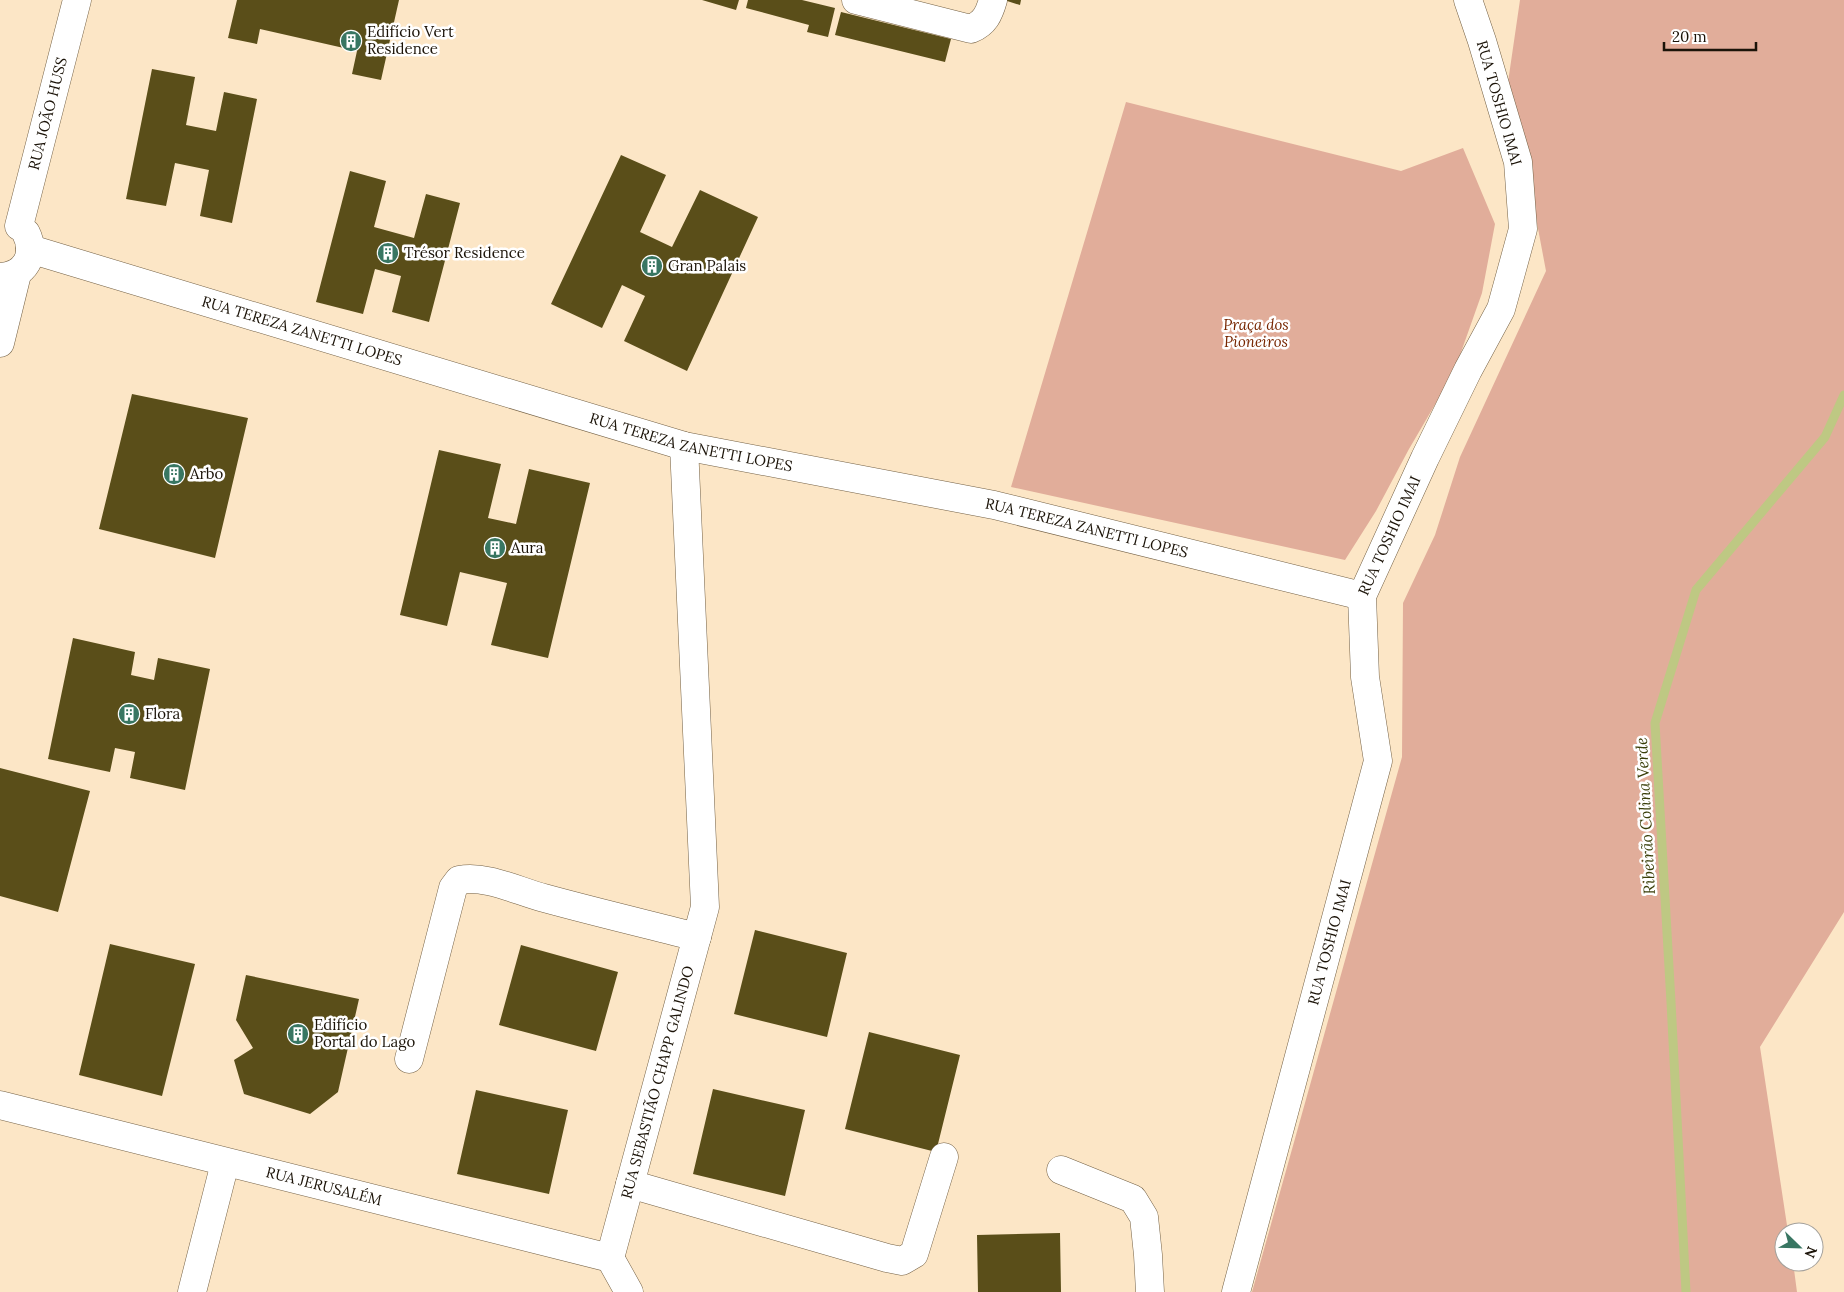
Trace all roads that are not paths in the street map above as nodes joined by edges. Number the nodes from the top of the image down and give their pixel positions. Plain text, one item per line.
1 (77, 0) edge
2 (856, 0) edge
3 (993, 0) edge
4 (1468, 0) edge
5 (16, 232) edge
6 (8, 275) edge
7 (0, 343) edge
8 (684, 446) junction
9 (1362, 596) junction
10 (697, 938) junction
11 (409, 1059) dead end
12 (0, 1106) edge
13 (944, 1157) dead end
14 (225, 1163) junction
15 (1061, 1170) dead end
16 (630, 1184) junction
17 (610, 1258) junction
18 (192, 1292) edge
19 (629, 1292) edge
20 (1150, 1292) edge
21 (1236, 1292) edge

1 - 5 street, RUA JOÃO HUSS
2 - 3 street
4 - 9 street, RUA TOSHIO IMAI
5 - 6 street, RUA JOÃO HUSS
5 - 8 street, RUA TEREZA ZANETTI LOPES
6 - 7 street
8 - 9 street, RUA TEREZA ZANETTI LOPES
8 - 10 street, RUA SEBASTIÃO CHAPP GALINDO
9 - 21 street, RUA TOSHIO IMAI
10 - 11 street
10 - 16 street, RUA SEBASTIÃO CHAPP GALINDO
12 - 14 street, RUA JERUSALÉM
13 - 16 street
14 - 17 street, RUA JERUSALÉM
14 - 18 street
15 - 20 street
16 - 17 street, RUA SEBASTIÃO CHAPP GALINDO
17 - 19 street

